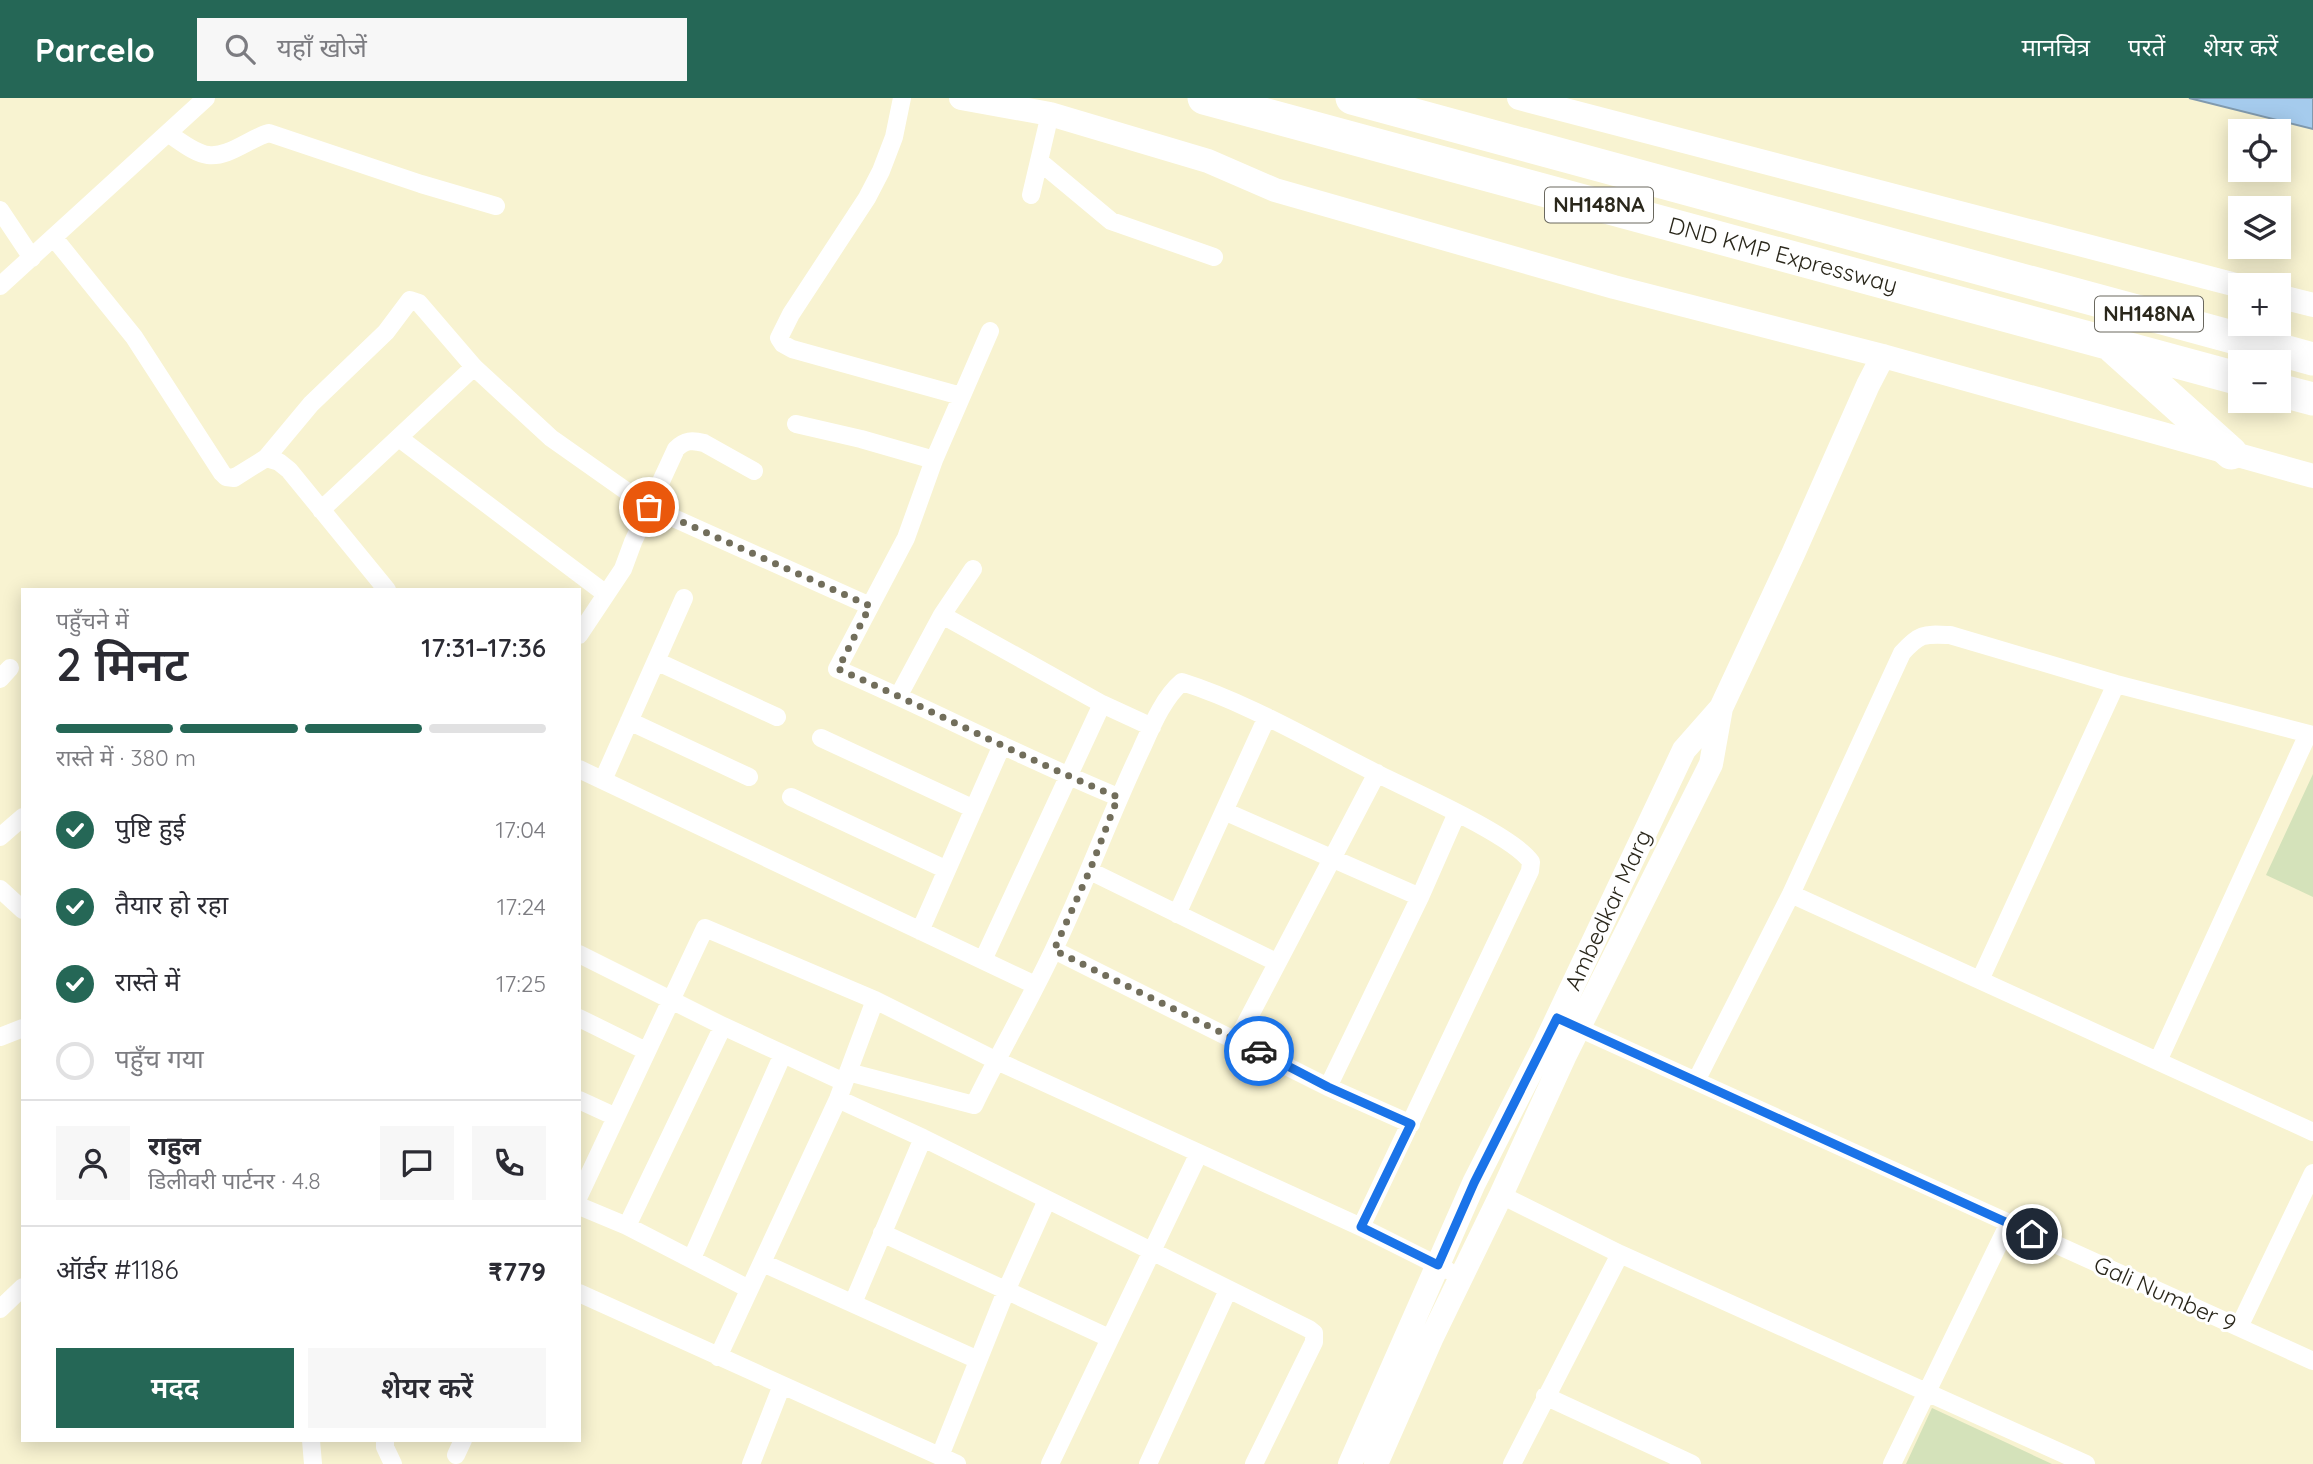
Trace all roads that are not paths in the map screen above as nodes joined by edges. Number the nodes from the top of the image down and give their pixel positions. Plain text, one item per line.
1 (206, 98) edge
2 (902, 98) edge
3 (961, 98) edge
4 (1204, 98) edge
5 (1352, 98) edge
6 (1519, 98) edge
7 (1050, 114) junction
8 (169, 134) junction
9 (1039, 161) junction
10 (1031, 195) dead end
11 (496, 206) dead end
12 (0, 210) edge
13 (54, 238) junction
14 (1214, 257) dead end
15 (32, 258) junction
16 (2228, 283) edge
17 (0, 286) edge
18 (2291, 299) edge
19 (2313, 305) edge
20 (990, 331) dead end
21 (2109, 344) junction
22 (1883, 356) junction
23 (2313, 359) edge
24 (474, 367) junction
25 (2228, 376) edge
26 (2291, 393) edge
27 (961, 396) junction
28 (2313, 399) edge
29 (796, 424) dead end
30 (399, 438) junction
31 (2231, 453) junction
32 (266, 458) junction
33 (934, 460) junction
34 (754, 471) dead end
35 (2313, 476) edge
36 (649, 507) junction
37 (321, 510) junction
38 (973, 569) dead end
39 (385, 588) edge
40 (607, 594) junction
41 (684, 598) dead end
42 (870, 606) junction
43 (942, 615) junction
44 (581, 632) edge
45 (656, 661) junction
46 (2116, 684) junction
47 (899, 695) junction
48 (1101, 704) junction
49 (777, 717) dead end
50 (1266, 718) junction
51 (629, 721) junction
52 (1152, 727) junction
53 (2310, 735) edge
54 (821, 738) dead end
55 (1002, 745) junction
56 (581, 770) edge
57 (1377, 774) junction
58 (749, 777) dead end
59 (1069, 777) junction
60 (603, 780) junction
61 (792, 797) dead end
62 (1118, 797) junction
63 (974, 809) junction
64 (1224, 811) junction
65 (1457, 813) junction
66 (21, 819) edge
67 (0, 837) edge
68 (1332, 859) junction
69 (947, 870) junction
70 (1090, 870) junction
71 (0, 889) edge
72 (1791, 894) junction
73 (1420, 897) junction
74 (21, 908) edge
75 (1177, 914) junction
76 (920, 931) junction
77 (1054, 950) junction
78 (581, 955) edge
79 (983, 960) junction
80 (1276, 962) junction
81 (1980, 980) junction
82 (1035, 985) junction
83 (875, 1000) junction
84 (670, 1001) junction
85 (581, 1019) edge
86 (1568, 1023) junction
87 (723, 1026) junction
88 (21, 1029) edge
89 (0, 1037) edge
90 (1237, 1040) junction
91 (646, 1051) junction
92 (783, 1054) junction
93 (995, 1060) junction
94 (2158, 1061) junction
95 (1696, 1081) junction
96 (843, 1084) junction
97 (1328, 1087) junction
98 (581, 1101) edge
99 (617, 1116) junction
100 (1411, 1124) junction
101 (2313, 1132) edge
102 (923, 1138) junction
103 (1199, 1153) junction
104 (2313, 1173) edge
105 (581, 1192) edge
106 (1502, 1195) junction
107 (1047, 1199) junction
108 (581, 1207) edge
109 (2009, 1223) junction
110 (627, 1226) junction
111 (1361, 1227) junction
112 (882, 1233) junction
113 (1154, 1251) junction
114 (1620, 1254) junction
115 (692, 1258) junction
116 (763, 1263) junction
117 (1438, 1265) junction
118 (1460, 1278) junction
119 (21, 1289) edge
120 (749, 1289) junction
121 (1228, 1290) junction
122 (1006, 1291) junction
123 (581, 1294) edge
124 (853, 1303) junction
125 (0, 1309) edge
126 (2239, 1328) junction
127 (1109, 1338) junction
128 (718, 1357) junction
129 (978, 1360) junction
130 (2313, 1361) edge
131 (782, 1385) junction
132 (1927, 1392) junction
133 (1545, 1396) junction
134 (311, 1442) edge
135 (385, 1442) edge
136 (940, 1456) junction
137 (313, 1464) edge
138 (393, 1464) edge
139 (751, 1464) edge
140 (957, 1464) edge
141 (1050, 1464) edge
142 (1148, 1464) edge
143 (1254, 1464) edge
144 (1350, 1464) edge
145 (1376, 1464) edge
146 (1512, 1464) edge
147 (1692, 1464) edge
148 (1892, 1464) edge
149 (2086, 1464) edge

1 - 8 street
2 - 27 street
3 - 7 street
4 - 21 highway, DND KMP Expressway / NH148NA
5 - 23 highway, DND KMP Expressway / NH148NA
6 - 16 street
7 - 9 street
7 - 22 street
8 - 11 street
8 - 13 street
9 - 10 street
9 - 14 street
12 - 15 street
13 - 15 street
13 - 32 street
15 - 17 street
18 - 19 street
20 - 27 street
21 - 25 highway, DND KMP Expressway / NH148NA
21 - 31 highway
22 - 31 street
22 - 86 street, Ambedkar Marg
24 - 30 street
24 - 32 street
24 - 36 street
26 - 28 highway
27 - 33 street
29 - 33 street
30 - 37 street
30 - 40 street
31 - 35 street
32 - 37 street
33 - 42 street
34 - 36 street
36 - 40 street
36 - 42 street
37 - 39 street
38 - 43 street
40 - 44 street
41 - 45 street
42 - 47 street
43 - 47 street
43 - 48 street
45 - 49 street
45 - 51 street
46 - 53 street
46 - 72 street
46 - 81 street
47 - 55 street
48 - 52 street
48 - 59 street
50 - 52 street
50 - 57 street
50 - 64 street
51 - 58 street
51 - 60 street
52 - 62 street
53 - 94 street
54 - 63 street
55 - 59 street
55 - 63 street
56 - 60 street
57 - 65 street
57 - 68 street
59 - 62 street
59 - 79 street
60 - 76 street
61 - 69 street
62 - 70 street
63 - 69 street
64 - 68 street
64 - 75 street
65 - 73 street
65 - 100 street
66 - 67 street
68 - 73 street
68 - 80 street
69 - 76 street
70 - 75 street
70 - 77 street
71 - 74 street
72 - 81 street
72 - 95 street
73 - 97 street
75 - 80 street
76 - 79 street
77 - 82 street
77 - 90 street
78 - 84 street
79 - 82 street
80 - 90 street
81 - 94 street
82 - 93 street
83 - 84 street
83 - 93 street
83 - 96 street
84 - 87 street
84 - 91 street
85 - 91 street
86 - 95 street, Gali Number 9
86 - 106 street, Ambedkar Marg
86 - 117 street, Ambedkar Marg
87 - 92 street
87 - 110 street
88 - 89 street
90 - 97 street
91 - 99 street
92 - 96 street
92 - 115 street
93 - 96 street
93 - 103 street
94 - 101 street
95 - 109 street, Gali Number 9
96 - 102 street
96 - 116 street
97 - 100 street
98 - 99 street
99 - 105 street
100 - 111 street
102 - 107 street
102 - 112 street
103 - 111 street
103 - 113 street
104 - 126 street
106 - 114 street
106 - 118 street, Ambedkar Marg
107 - 113 street
107 - 122 street
108 - 110 street
109 - 126 street, Gali Number 9
109 - 132 street
110 - 115 street
111 - 117 street
112 - 122 street
112 - 124 street
113 - 121 street
113 - 127 street
114 - 132 street
114 - 133 street
115 - 120 street
116 - 120 street
116 - 124 street
117 - 118 street
117 - 144 street, Ambedkar Marg
118 - 145 street, Ambedkar Marg
119 - 125 street
120 - 128 street
121 - 142 street
121 - 143 street
122 - 127 street
122 - 129 street
123 - 128 street
124 - 129 street
126 - 130 street, Gali Number 9
127 - 141 street
128 - 131 street
129 - 136 street
131 - 136 street
131 - 139 street
132 - 148 street
132 - 149 street
133 - 146 street
133 - 147 street
134 - 137 street
135 - 138 street
136 - 140 street

